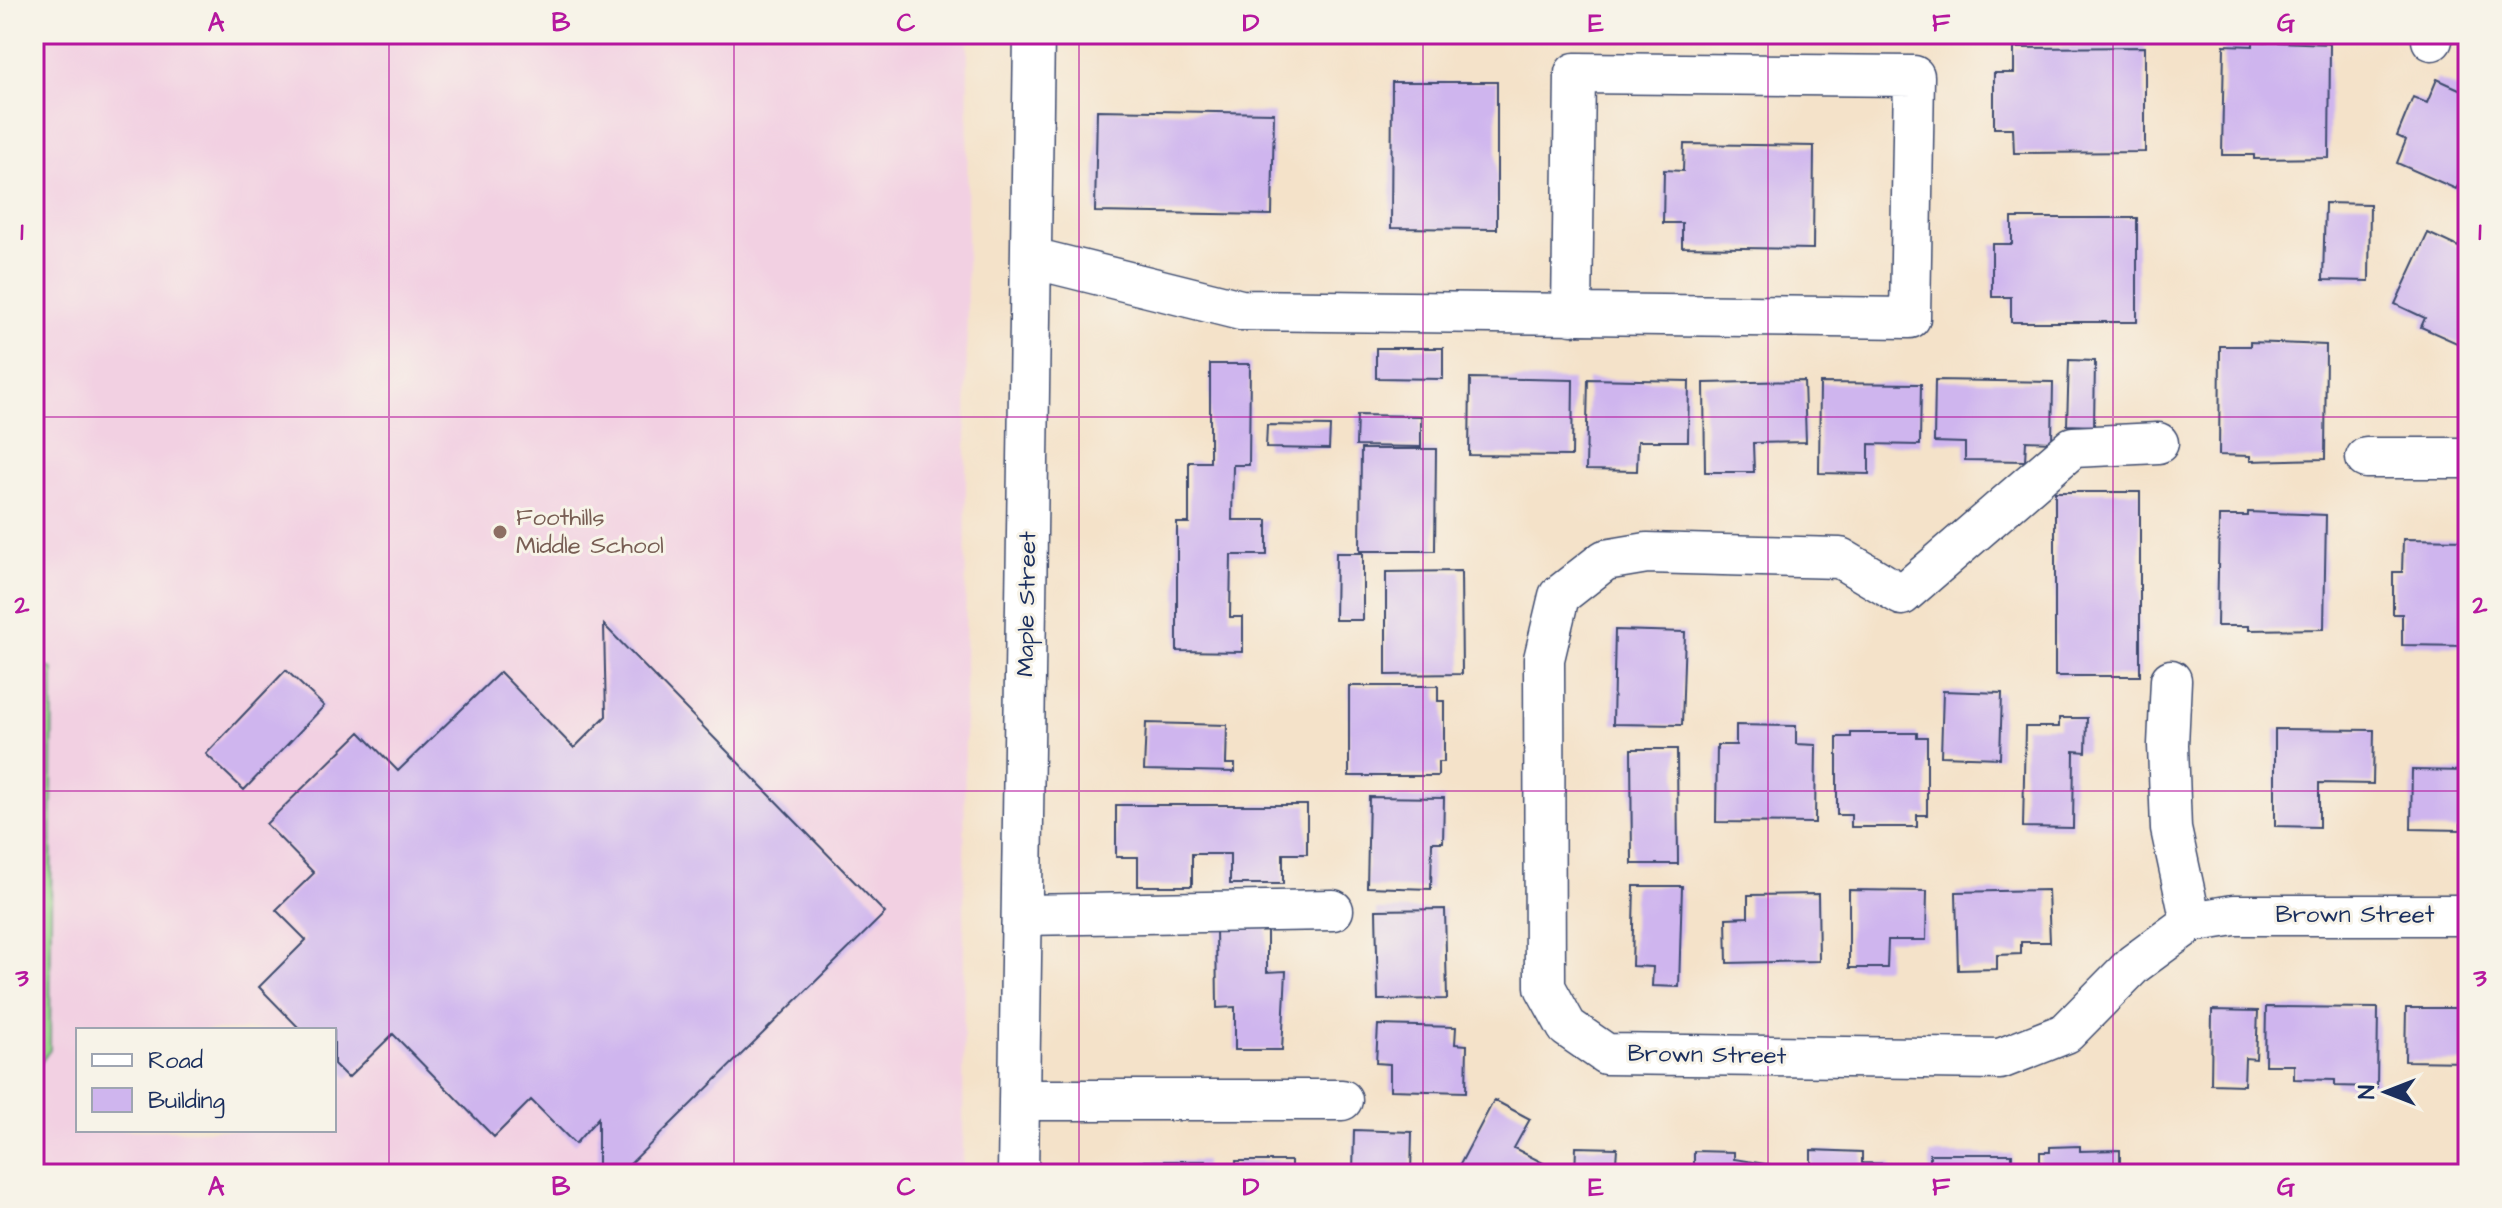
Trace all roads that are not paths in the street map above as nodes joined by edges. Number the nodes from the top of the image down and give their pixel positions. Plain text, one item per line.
1 (1034, 34) edge
2 (1032, 258) junction
3 (1572, 315) junction
4 (2158, 443) dead end
5 (2366, 458) dead end
6 (2468, 458) edge
7 (2171, 680) dead end
8 (1333, 910) dead end
9 (1022, 915) junction
10 (2468, 915) edge
11 (2191, 922) junction
12 (1019, 1100) junction
13 (1342, 1100) dead end
14 (1018, 1174) edge

1 - 2 street, Maple Street
2 - 3 street
2 - 9 street, Maple Street
3 - 3 street
4 - 11 street, Brown Street
5 - 6 street
7 - 11 street
8 - 9 street
9 - 12 street, Maple Street
10 - 11 street, Brown Street
12 - 13 street
12 - 14 street, Maple Street

